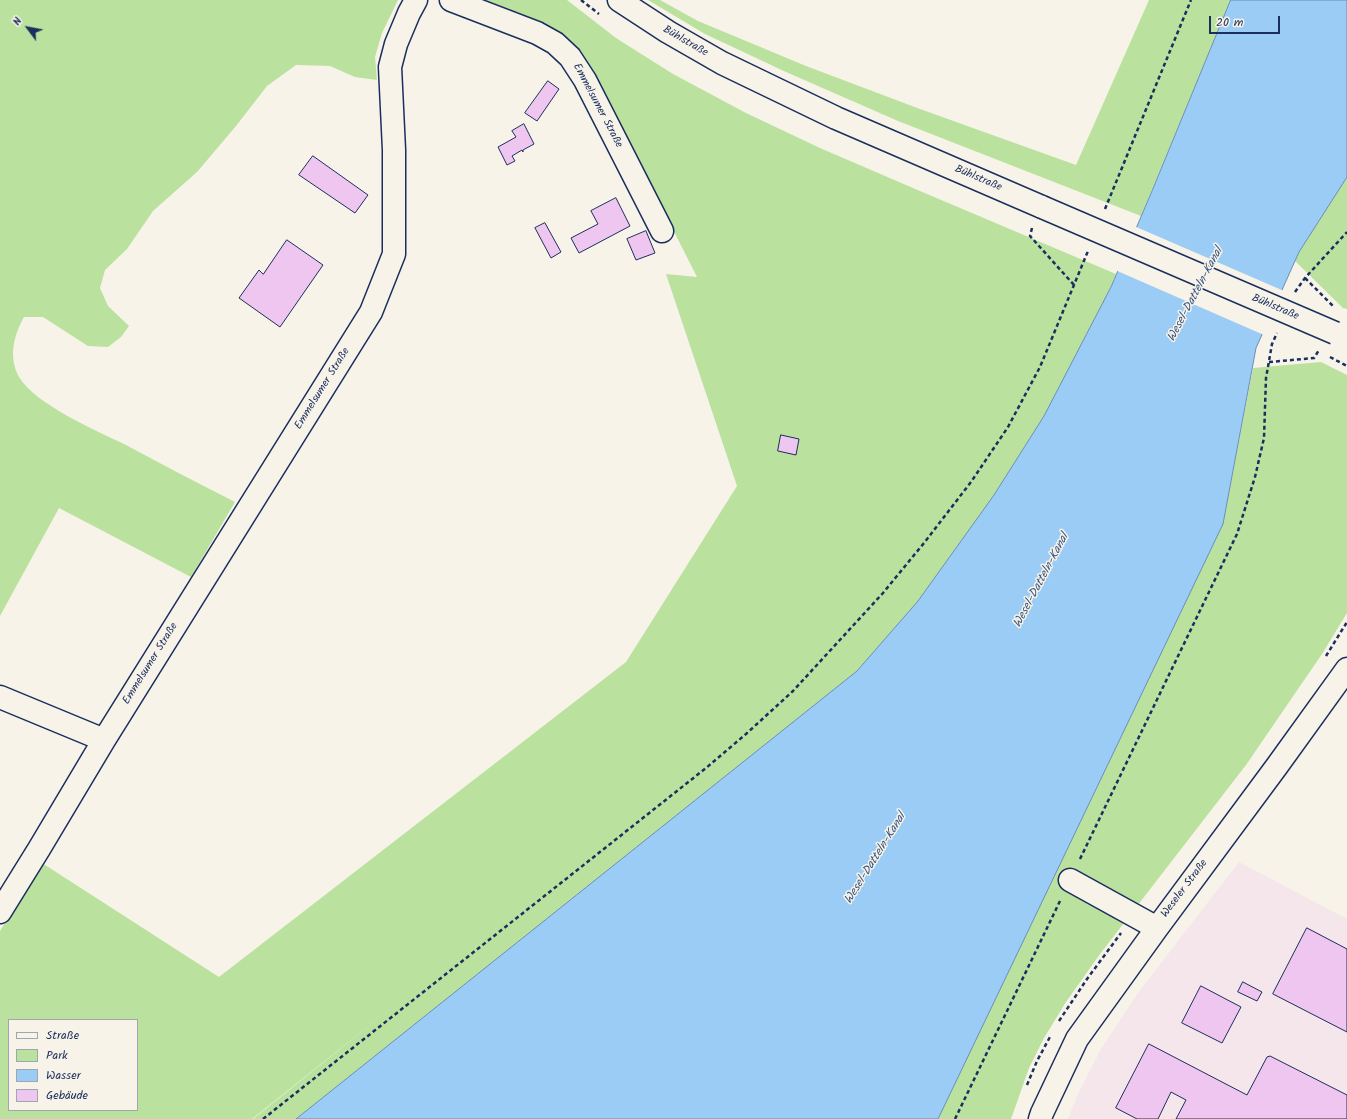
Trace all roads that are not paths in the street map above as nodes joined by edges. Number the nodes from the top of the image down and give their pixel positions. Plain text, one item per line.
1 (416, 0) edge
2 (451, 0) edge
3 (619, 0) edge
4 (662, 231) dead end
5 (1341, 336) edge
6 (1347, 670) edge
7 (0, 697) edge
8 (104, 740) junction
9 (1070, 880) road end
10 (0, 912) edge
11 (1157, 928) junction
12 (1040, 1119) edge

1 - 8 street, Emmelsumer Straße
2 - 4 street, Emmelsumer Straße
3 - 5 street, Bühlstraße, bridge
6 - 11 street, Weseler Straße
7 - 8 street
8 - 10 street, Emmelsumer Straße
9 - 11 street
11 - 12 street, Weseler Straße

